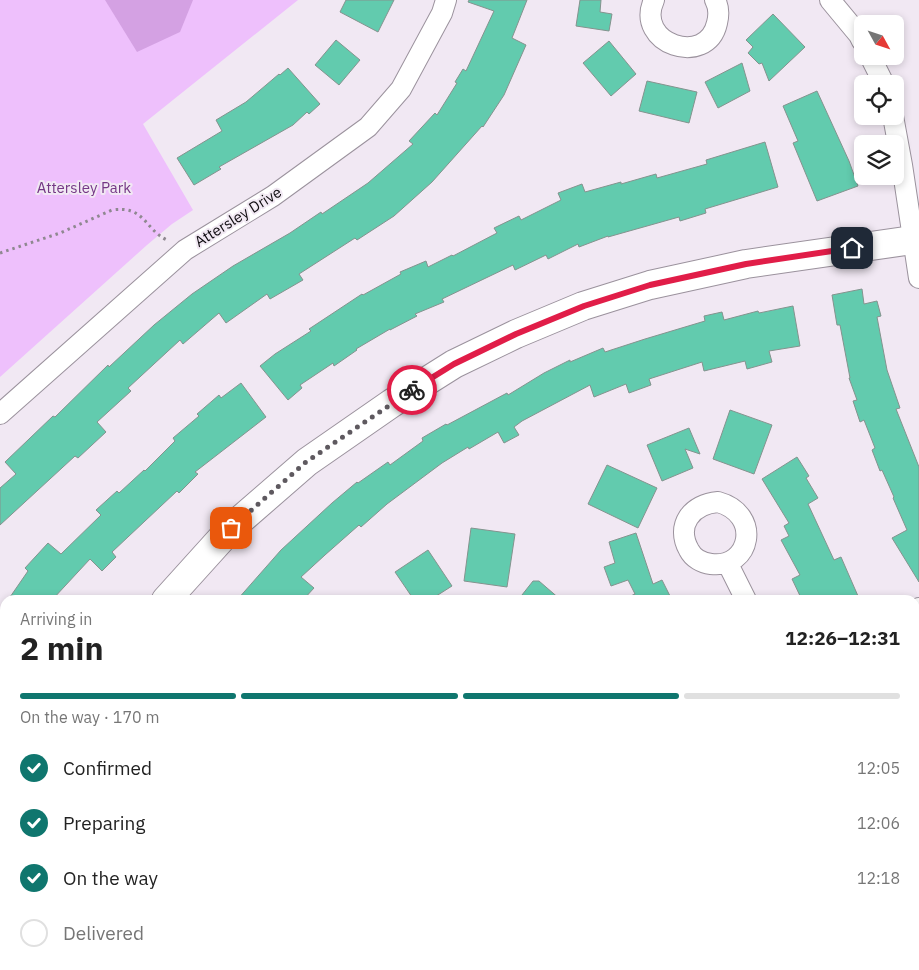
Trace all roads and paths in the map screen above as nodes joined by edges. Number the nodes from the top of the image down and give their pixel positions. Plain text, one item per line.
1 (446, 0) edge
2 (654, 0) edge
3 (715, 0) edge
4 (830, 0) edge
5 (854, 29) edge
6 (895, 125) edge
7 (916, 239) edge
8 (185, 250) junction
9 (0, 254) edge
10 (919, 278) edge
11 (0, 414) edge
12 (728, 564) dead end
13 (171, 595) edge
14 (744, 595) edge

1 - 8 street, Attersley Drive
2 - 3 street
4 - 5 street
6 - 7 street
7 - 10 street
7 - 13 street
8 - 9 path
8 - 11 street, Attersley Drive
12 - 14 street

